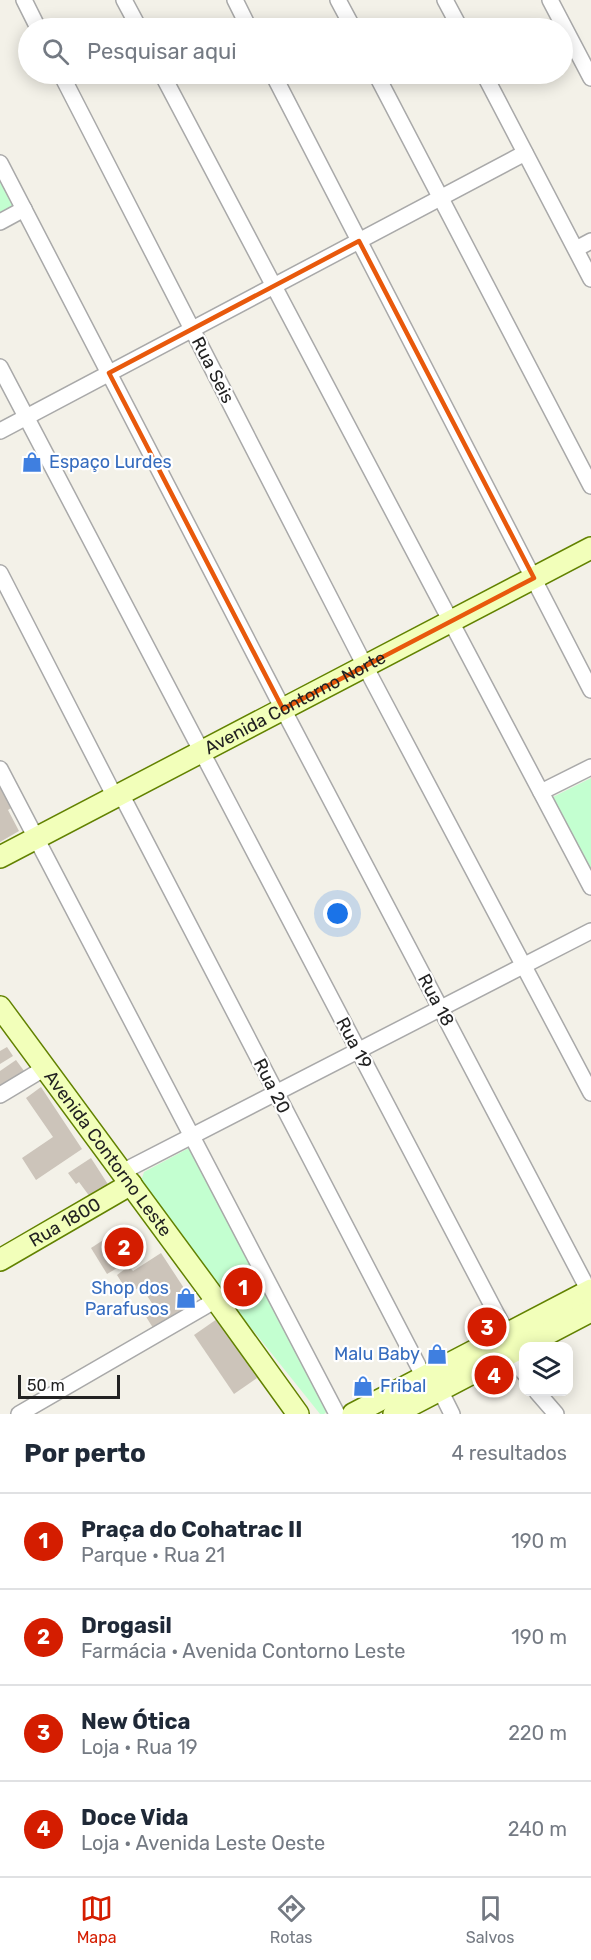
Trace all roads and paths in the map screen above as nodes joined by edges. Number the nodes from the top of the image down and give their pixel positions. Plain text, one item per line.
1 (24, 0) edge
2 (124, 0) edge
3 (235, 0) edge
4 (338, 0) edge
5 (445, 0) edge
6 (549, 0) edge
7 (33, 18) edge
8 (134, 18) edge
9 (244, 18) edge
10 (347, 18) edge
11 (455, 18) edge
12 (559, 18) edge
13 (573, 45) edge
14 (591, 78) edge
15 (66, 84) edge
16 (167, 84) edge
17 (278, 84) edge
18 (381, 84) edge
19 (489, 84) edge
20 (525, 153) junction
21 (0, 163) edge
22 (440, 198) junction
23 (24, 209) junction
24 (0, 222) edge
25 (359, 241) junction
26 (591, 242) edge
27 (576, 249) junction
28 (591, 279) edge
29 (274, 286) junction
30 (192, 330) junction
31 (0, 367) edge
32 (109, 374) junction
33 (26, 417) junction
34 (0, 431) edge
35 (591, 486) edge
36 (591, 548) edge
37 (0, 573) edge
38 (534, 578) junction
39 (451, 621) junction
40 (365, 666) junction
41 (591, 690) edge
42 (283, 709) junction
43 (202, 752) junction
44 (591, 767) edge
45 (0, 769) edge
46 (541, 792) junction
47 (118, 796) junction
48 (37, 838) junction
49 (0, 857) edge
50 (591, 887) edge
51 (591, 931) edge
52 (523, 965) junction
53 (0, 1007) edge
54 (440, 1008) junction
55 (358, 1050) junction
56 (45, 1068) junction
57 (276, 1092) junction
58 (591, 1093) edge
59 (0, 1095) edge
60 (191, 1136) junction
61 (126, 1178) junction
62 (0, 1260) edge
63 (590, 1298) edge
64 (216, 1300) junction
65 (509, 1344) junction
66 (519, 1363) edge
67 (432, 1384) junction
68 (540, 1396) edge
69 (19, 1414) edge
70 (298, 1414) edge
71 (314, 1414) edge
72 (337, 1414) edge
73 (353, 1414) edge
74 (394, 1414) edge
75 (452, 1414) edge
76 (556, 1414) edge

1 - 7 street
2 - 8 street
3 - 9 street
4 - 10 street
5 - 11 street
6 - 12 street
13 - 14 street
15 - 30 street, Rua Seis
16 - 29 street
17 - 25 street
18 - 22 street
19 - 20 street
20 - 22 street
20 - 27 street
21 - 23 street, Rua 18
22 - 25 street
22 - 35 street
23 - 24 street
23 - 32 street, Rua 18
25 - 29 street
25 - 38 street
26 - 27 street
27 - 28 street
29 - 30 street
29 - 39 street
30 - 32 street
30 - 40 street, Rua Seis
31 - 33 street, Rua 19
32 - 33 street
32 - 42 street, Rua 18
33 - 34 street
33 - 43 street, Rua 19
36 - 38 main road, Avenida Contorno Norte
37 - 47 street, Rua 20
38 - 39 main road, Avenida Contorno Norte
38 - 41 street
39 - 40 main road, Avenida Contorno Norte
39 - 46 street
40 - 42 main road, Avenida Contorno Norte
40 - 52 street, Rua Seis
42 - 43 main road, Avenida Contorno Norte
42 - 54 street, Rua 18
43 - 47 main road, Avenida Contorno Norte
43 - 55 street, Rua 19
44 - 46 street
45 - 48 street
46 - 50 street
47 - 48 main road, Avenida Contorno Norte
47 - 57 street, Rua 20
48 - 49 main road, Avenida Contorno Norte
48 - 60 street
51 - 52 street
52 - 54 street
52 - 58 street, Rua Seis
53 - 56 main road, Avenida Contorno Leste
54 - 55 street
54 - 63 street, Rua 18
55 - 57 street
55 - 65 street, Rua 19
56 - 59 street
56 - 61 main road, Avenida Contorno Leste
57 - 60 street
57 - 67 street, Rua 20
60 - 61 street
60 - 72 street
61 - 62 main road, Rua 1800
61 - 64 main road, Avenida Contorno Leste
63 - 65 main road
64 - 69 street
64 - 70 main road, Avenida Contorno Leste
64 - 71 main road, Avenida Contorno Leste
65 - 66 street, Rua 19
65 - 67 main road
67 - 73 main road
67 - 74 main road
67 - 75 street, Rua 20
68 - 76 street

